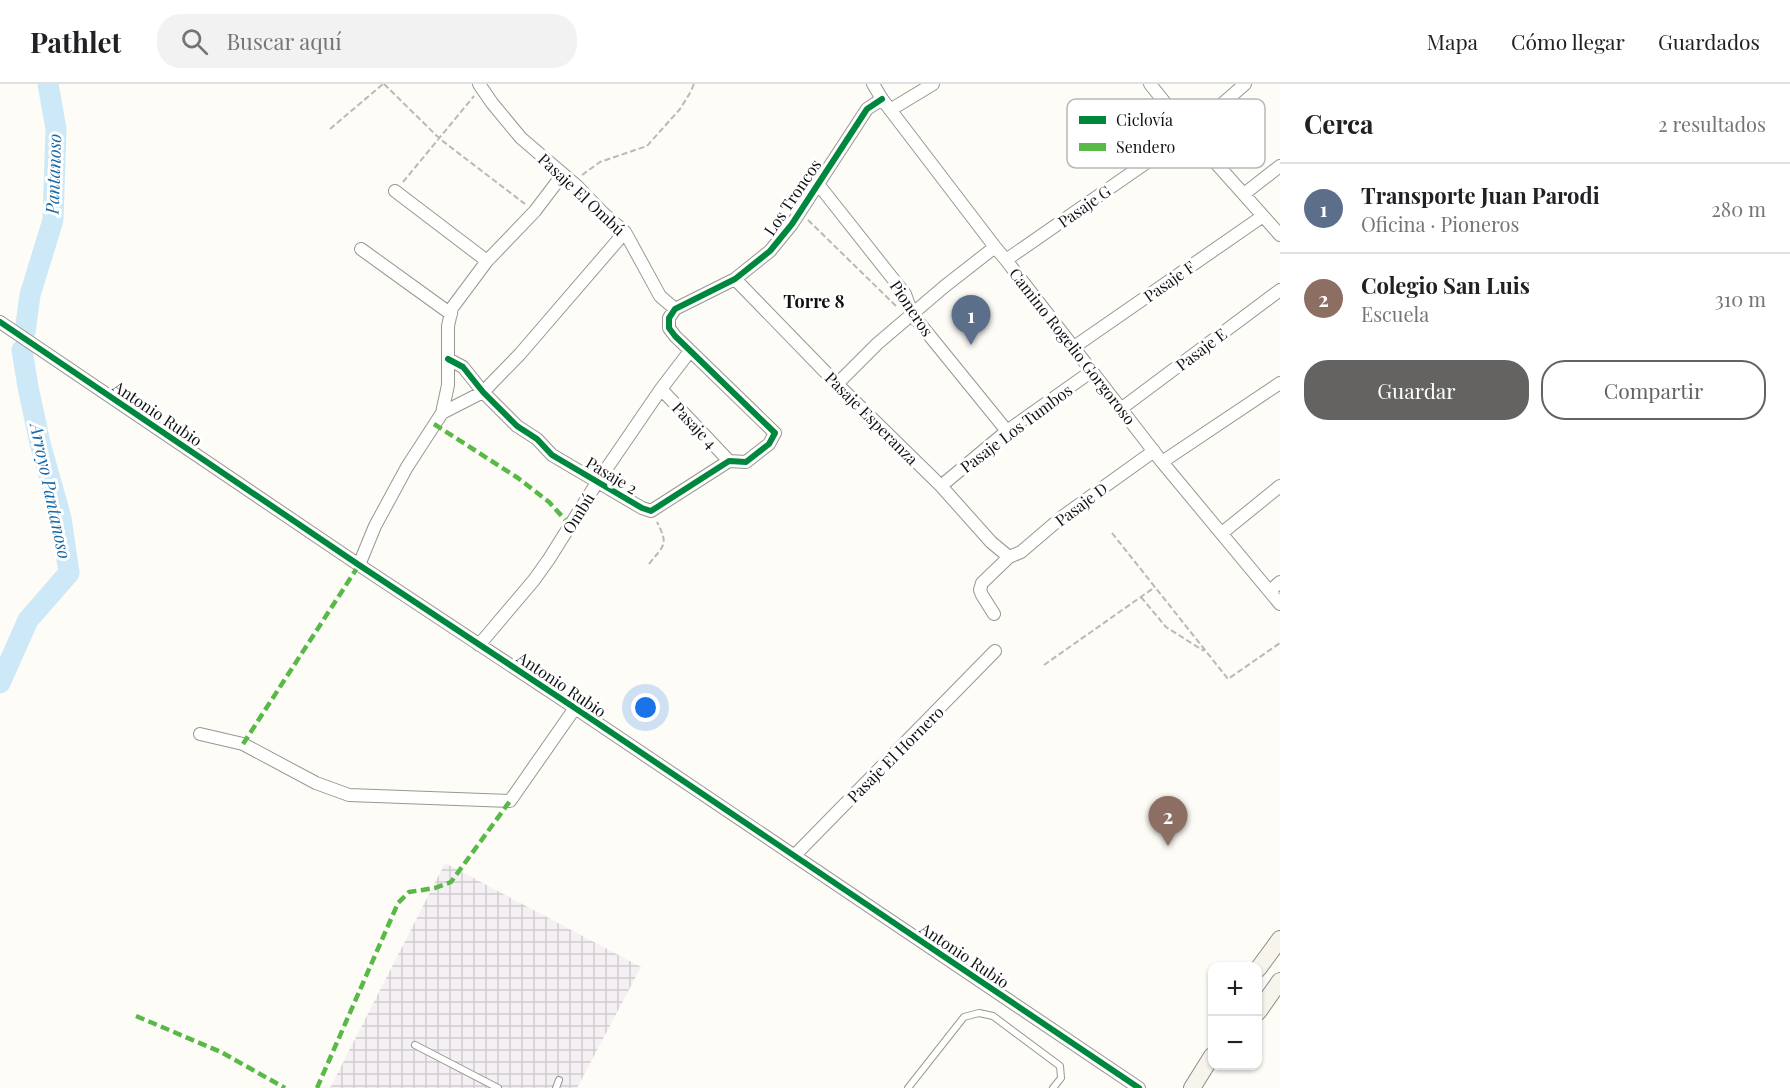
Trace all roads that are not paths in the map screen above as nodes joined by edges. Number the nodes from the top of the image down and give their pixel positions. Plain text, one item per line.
1 (873, 84) edge
2 (933, 84) edge
3 (1149, 84) edge
4 (1245, 84) edge
5 (480, 86) edge
6 (882, 99) junction
7 (1161, 99) edge
8 (1228, 99) edge
9 (890, 110) junction
10 (1280, 166) edge
11 (1139, 168) edge
12 (1221, 168) edge
13 (567, 178) junction
14 (818, 184) junction
15 (395, 191) road end
16 (1244, 194) junction
17 (1263, 216) junction
18 (625, 232) junction
19 (1280, 235) edge
20 (994, 247) junction
21 (361, 249) dead end
22 (1006, 260) junction
23 (487, 261) junction
24 (735, 279) junction
25 (1280, 290) edge
26 (675, 309) junction
27 (451, 314) junction
28 (912, 314) junction
29 (0, 322) edge
30 (1074, 347) junction
31 (690, 351) junction
32 (448, 359) junction
33 (1092, 371) junction
34 (1280, 383) edge
35 (837, 384) junction
36 (661, 389) junction
37 (483, 392) junction
38 (1122, 408) junction
39 (442, 413) junction
40 (1007, 431) junction
41 (1154, 451) junction
42 (729, 461) junction
43 (1162, 462) junction
44 (598, 481) junction
45 (940, 486) junction
46 (1280, 486) edge
47 (1222, 533) junction
48 (1009, 557) junction
49 (358, 565) junction
50 (1280, 582) edge
51 (1270, 591) junction
52 (1280, 604) edge
53 (994, 614) dead end
54 (479, 645) junction
55 (995, 651) dead end
56 (575, 708) junction
57 (200, 734) dead end
58 (794, 856) junction
59 (1278, 945) edge
60 (1262, 963) edge
61 (1280, 981) edge
62 (1262, 1005) edge
63 (415, 1046) dead end
64 (1208, 1062) edge
65 (1216, 1070) edge
66 (559, 1080) dead end
67 (498, 1088) edge
68 (556, 1088) edge
69 (908, 1088) edge
70 (1053, 1088) edge
71 (1139, 1088) edge
72 (1192, 1088) edge
73 (1203, 1088) edge

1 - 6 street, Camino Rogelio Gorgoroso
2 - 9 street
3 - 7 street
4 - 8 street, Pasaje G
5 - 13 street, Pasaje El Ombú
6 - 9 street, Camino Rogelio Gorgoroso
6 - 14 street, Los Troncos
9 - 20 street, Camino Rogelio Gorgoroso
10 - 16 street
11 - 22 street, Pasaje G
12 - 16 street
13 - 18 street, Pasaje El Ombú
13 - 23 street
14 - 24 street, Los Troncos
14 - 28 street, Pioneros
15 - 23 street
16 - 17 street
17 - 19 street
17 - 30 street, Pasaje F
18 - 26 street, Pasaje El Ombú
18 - 37 street
20 - 22 street, Camino Rogelio Gorgoroso
20 - 28 street
21 - 27 street
22 - 30 street, Camino Rogelio Gorgoroso
23 - 27 street
24 - 26 street, Los Troncos
24 - 35 street, Pasaje Esperanza
25 - 38 street, Pasaje E
26 - 31 street
27 - 32 street
28 - 35 street
28 - 40 street, Pioneros
29 - 49 street, Antonio Rubio
30 - 33 street, Camino Rogelio Gorgoroso
31 - 36 street, Ombú
31 - 42 street, Pasaje 2
32 - 37 street, Pasaje 2
32 - 39 street
33 - 38 street, Camino Rogelio Gorgoroso
33 - 40 street, Pasaje Los Tumbos
34 - 43 street
35 - 45 street, Pasaje Esperanza
36 - 42 street, Pasaje 4
36 - 44 street, Ombú
37 - 39 street
37 - 44 street, Pasaje 2
38 - 41 street, Camino Rogelio Gorgoroso
39 - 49 street
40 - 45 street, Pasaje Los Tumbos
41 - 43 street, Camino Rogelio Gorgoroso
41 - 48 street, Pasaje D
42 - 44 street, Pasaje 2
43 - 47 street, Camino Rogelio Gorgoroso
44 - 54 street, Ombú
45 - 48 street, Pasaje Esperanza
46 - 47 street
47 - 51 street, Camino Rogelio Gorgoroso
48 - 53 street, Pasaje D
49 - 54 street, Antonio Rubio
50 - 51 street
51 - 52 street, Camino Rogelio Gorgoroso
54 - 56 street, Antonio Rubio
55 - 58 street, Pasaje El Hornero
56 - 57 street
56 - 58 street, Antonio Rubio
58 - 71 street, Antonio Rubio
59 - 60 street
61 - 62 street
63 - 67 lane
64 - 72 street
65 - 73 street
66 - 68 lane
69 - 70 lane

